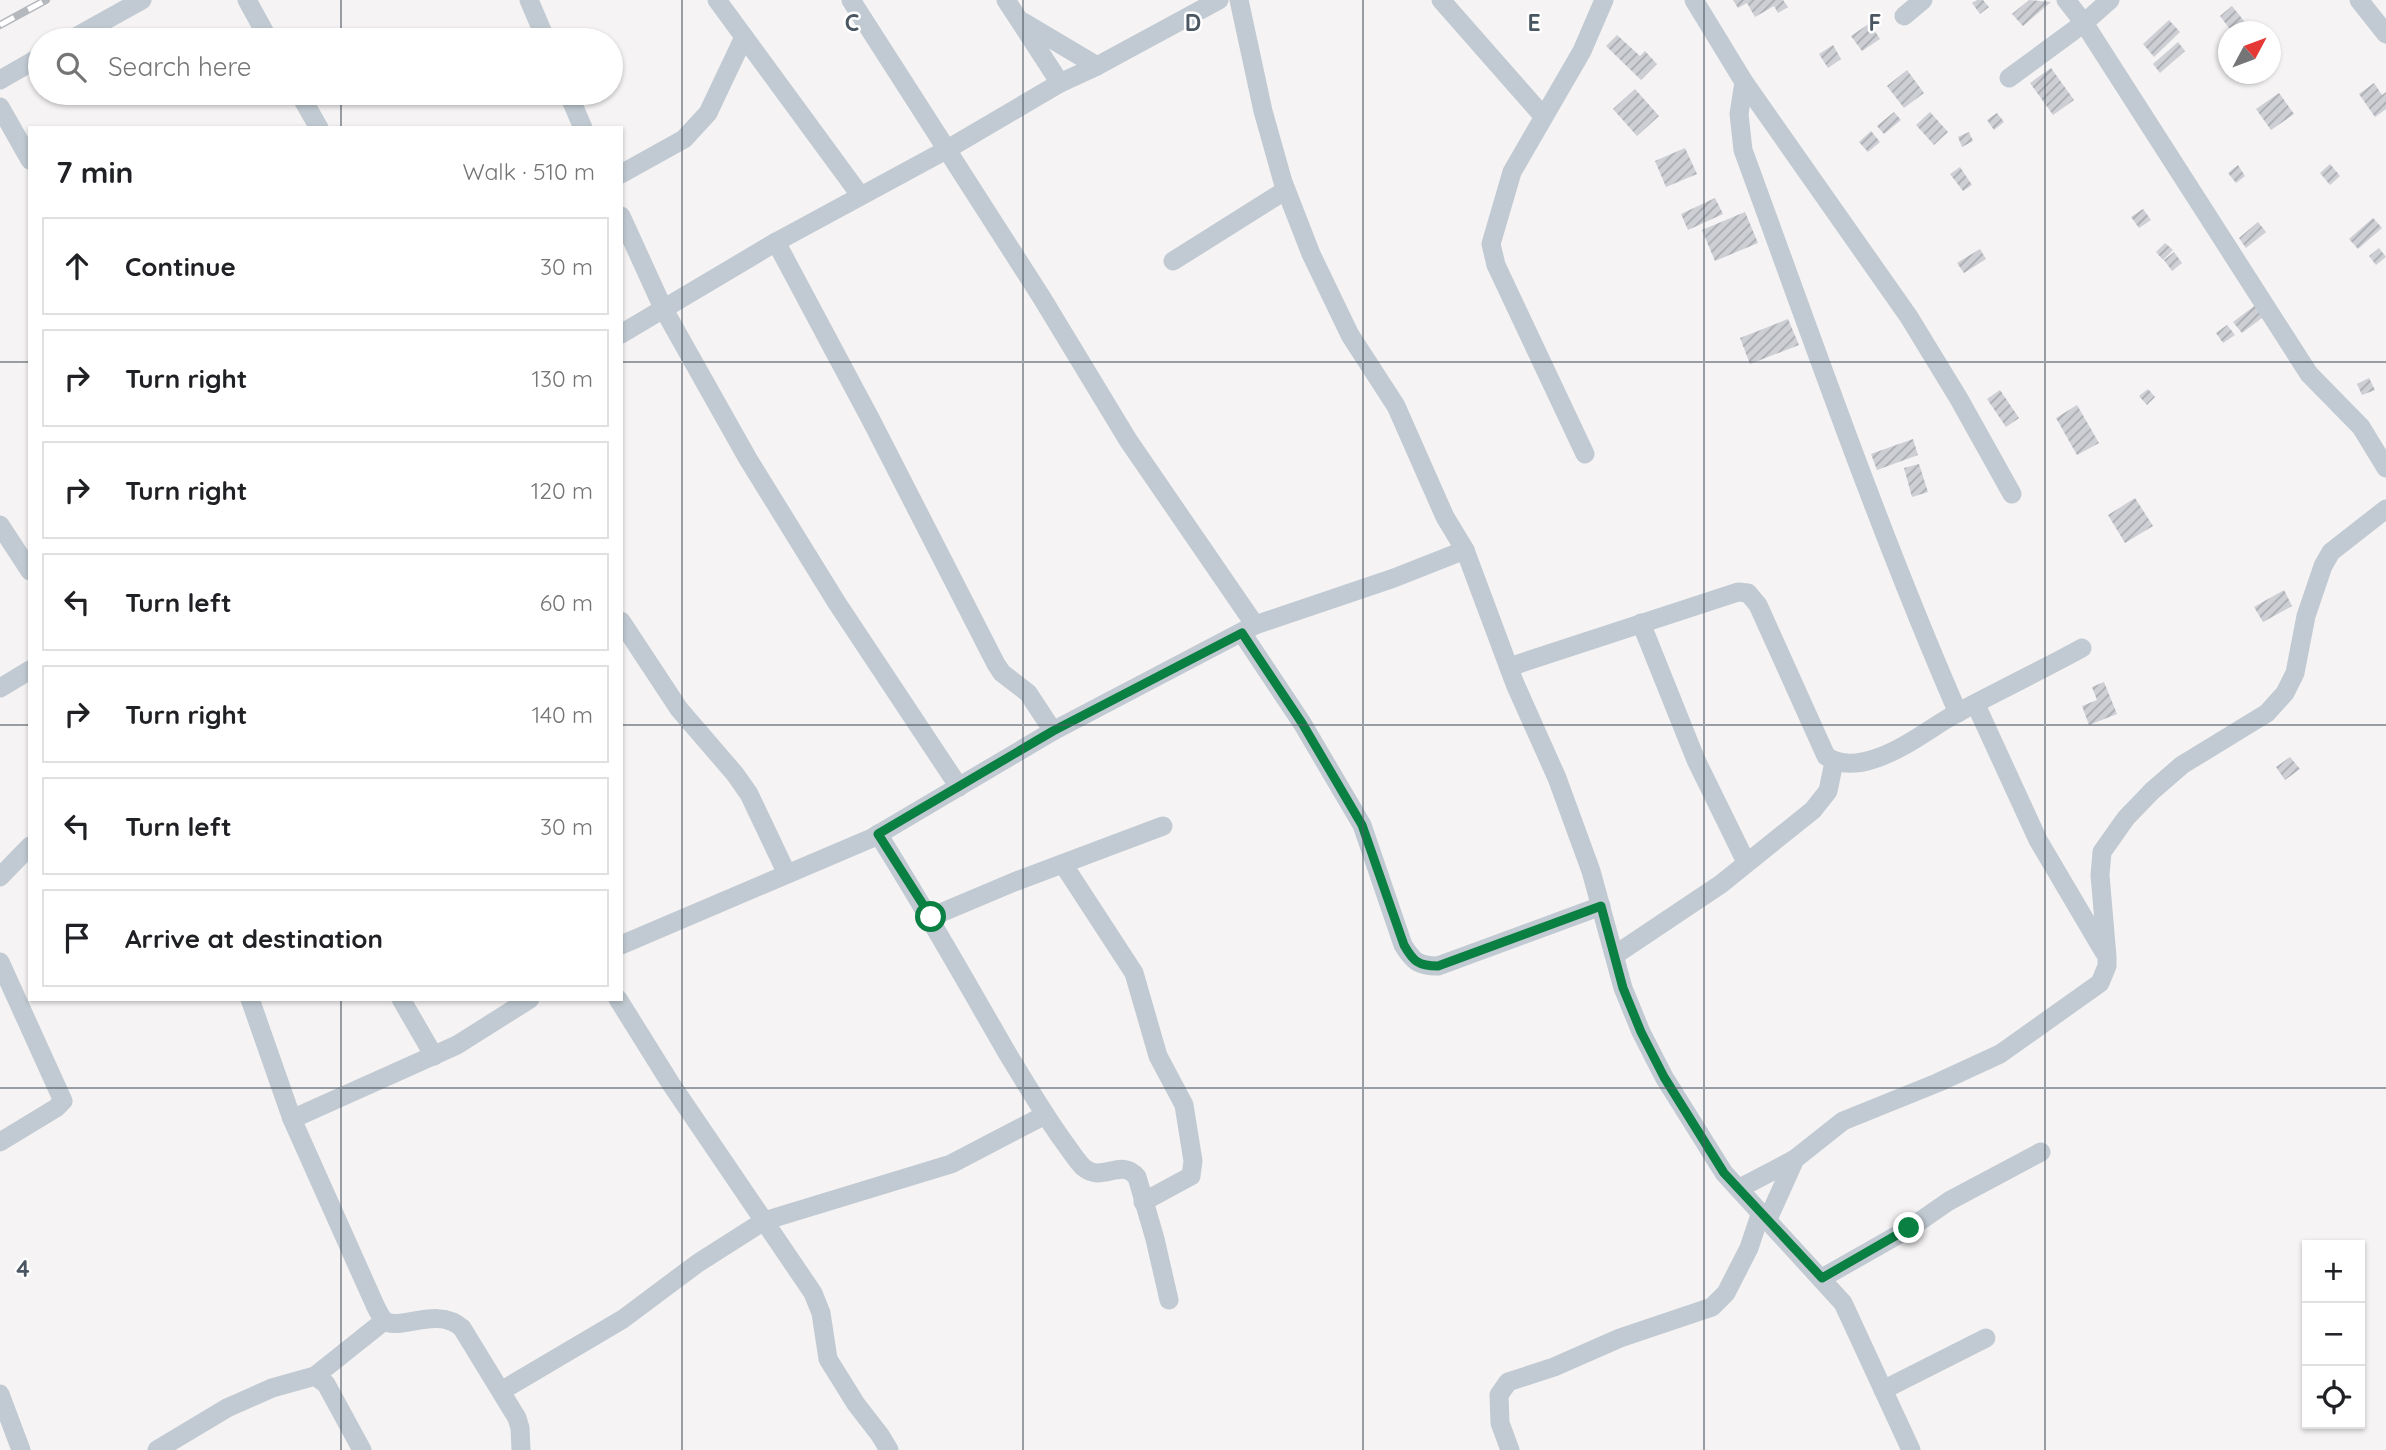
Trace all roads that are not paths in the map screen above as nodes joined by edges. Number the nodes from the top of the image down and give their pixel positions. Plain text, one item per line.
1 (142, 0) edge
2 (247, 0) edge
3 (528, 0) edge
4 (717, 0) edge
5 (851, 0) edge
6 (1006, 0) edge
7 (1219, 0) edge
8 (1239, 0) edge
9 (1441, 0) edge
10 (1604, 0) edge
11 (1694, 0) edge
12 (1923, 0) edge
13 (2066, 0) edge
14 (2110, 0) edge
15 (2359, 0) edge
16 (1904, 16) dead end
17 (1018, 19) junction
18 (2084, 23) junction
19 (92, 28) edge
20 (262, 28) edge
21 (541, 28) edge
22 (2386, 34) edge
23 (744, 37) junction
24 (28, 64) edge
25 (1097, 66) junction
26 (2008, 78) dead end
27 (0, 80) edge
28 (1744, 82) junction
29 (1060, 83) junction
30 (306, 105) edge
31 (573, 105) edge
32 (0, 107) edge
33 (1543, 116) junction
34 (318, 126) edge
35 (582, 126) edge
36 (946, 150) junction
37 (28, 156) edge
38 (623, 173) edge
39 (1286, 190) junction
40 (860, 195) junction
41 (623, 220) edge
42 (776, 242) junction
43 (1173, 261) dead end
44 (663, 308) junction
45 (623, 333) edge
46 (1585, 454) dead end
47 (2386, 468) edge
48 (2012, 494) dead end
49 (2386, 509) edge
50 (0, 525) edge
51 (1465, 550) junction
52 (28, 568) edge
53 (1642, 623) junction
54 (623, 624) edge
55 (1249, 629) junction
56 (2081, 649) dead end
57 (1509, 667) junction
58 (28, 671) edge
59 (0, 688) edge
60 (1967, 709) junction
61 (1053, 731) junction
62 (1834, 762) junction
63 (959, 787) junction
64 (1163, 826) dead end
65 (878, 834) junction
66 (28, 848) edge
67 (1746, 862) junction
68 (1063, 864) junction
69 (787, 874) junction
70 (0, 877) edge
71 (1601, 906) junction
72 (931, 917) junction
73 (623, 943) edge
74 (1615, 956) junction
75 (2107, 957) junction
76 (0, 962) edge
77 (251, 1001) edge
78 (402, 1001) edge
79 (527, 1001) edge
80 (619, 1001) edge
81 (434, 1056) junction
82 (1045, 1115) junction
83 (292, 1119) junction
84 (0, 1142) edge
85 (2041, 1152) dead end
86 (1795, 1159) junction
87 (1740, 1188) junction
88 (1143, 1202) junction
89 (1765, 1215) junction
90 (764, 1221) junction
91 (1822, 1278) junction
92 (1169, 1300) dead end
93 (384, 1321) junction
94 (1986, 1338) dead end
95 (315, 1376) junction
96 (1883, 1390) junction
97 (501, 1391) junction
98 (0, 1394) edge
99 (21, 1450) edge
100 (157, 1450) edge
101 (362, 1450) edge
102 (521, 1450) edge
103 (889, 1450) edge
104 (1510, 1450) edge
105 (1911, 1450) edge

1 - 19 street
2 - 20 street
3 - 21 street
4 - 23 street
5 - 36 street
6 - 17 street
7 - 25 street
8 - 39 street
9 - 33 street
10 - 33 street
11 - 28 street
12 - 16 street
13 - 18 street
14 - 18 street
15 - 22 street
17 - 25 street
17 - 29 street
18 - 26 street
18 - 47 street
23 - 38 street
23 - 40 street
24 - 27 street
25 - 29 street
28 - 48 street
28 - 60 street
29 - 36 street
30 - 34 street
31 - 35 street
32 - 37 street
33 - 46 street
36 - 40 street
36 - 55 street
39 - 43 street
39 - 51 street
40 - 42 street
41 - 44 street
42 - 44 street
42 - 61 street
44 - 45 street
44 - 63 street
49 - 75 street
50 - 52 street
51 - 55 street
51 - 57 street
53 - 57 street
53 - 62 street
53 - 67 street
54 - 69 street
55 - 61 street
55 - 71 street
56 - 60 street
57 - 71 street
58 - 59 street
60 - 62 street
60 - 75 street
61 - 63 street
62 - 67 street
63 - 65 street
64 - 68 street
65 - 69 street
65 - 72 street
66 - 70 street
67 - 74 street
68 - 72 street
68 - 88 street
69 - 73 street
71 - 74 street
72 - 82 street
74 - 87 street
75 - 86 street
76 - 84 street
77 - 83 street
78 - 81 street
79 - 81 street
80 - 90 street
81 - 83 street
82 - 88 street
82 - 90 street
83 - 93 street
85 - 91 street
86 - 87 street
86 - 89 street
87 - 89 street
88 - 92 street
89 - 91 street
89 - 104 street
90 - 97 street
90 - 103 street
91 - 96 street
93 - 95 street
93 - 97 street
94 - 96 street
95 - 100 street
95 - 101 street
96 - 105 street
97 - 102 street
98 - 99 street

